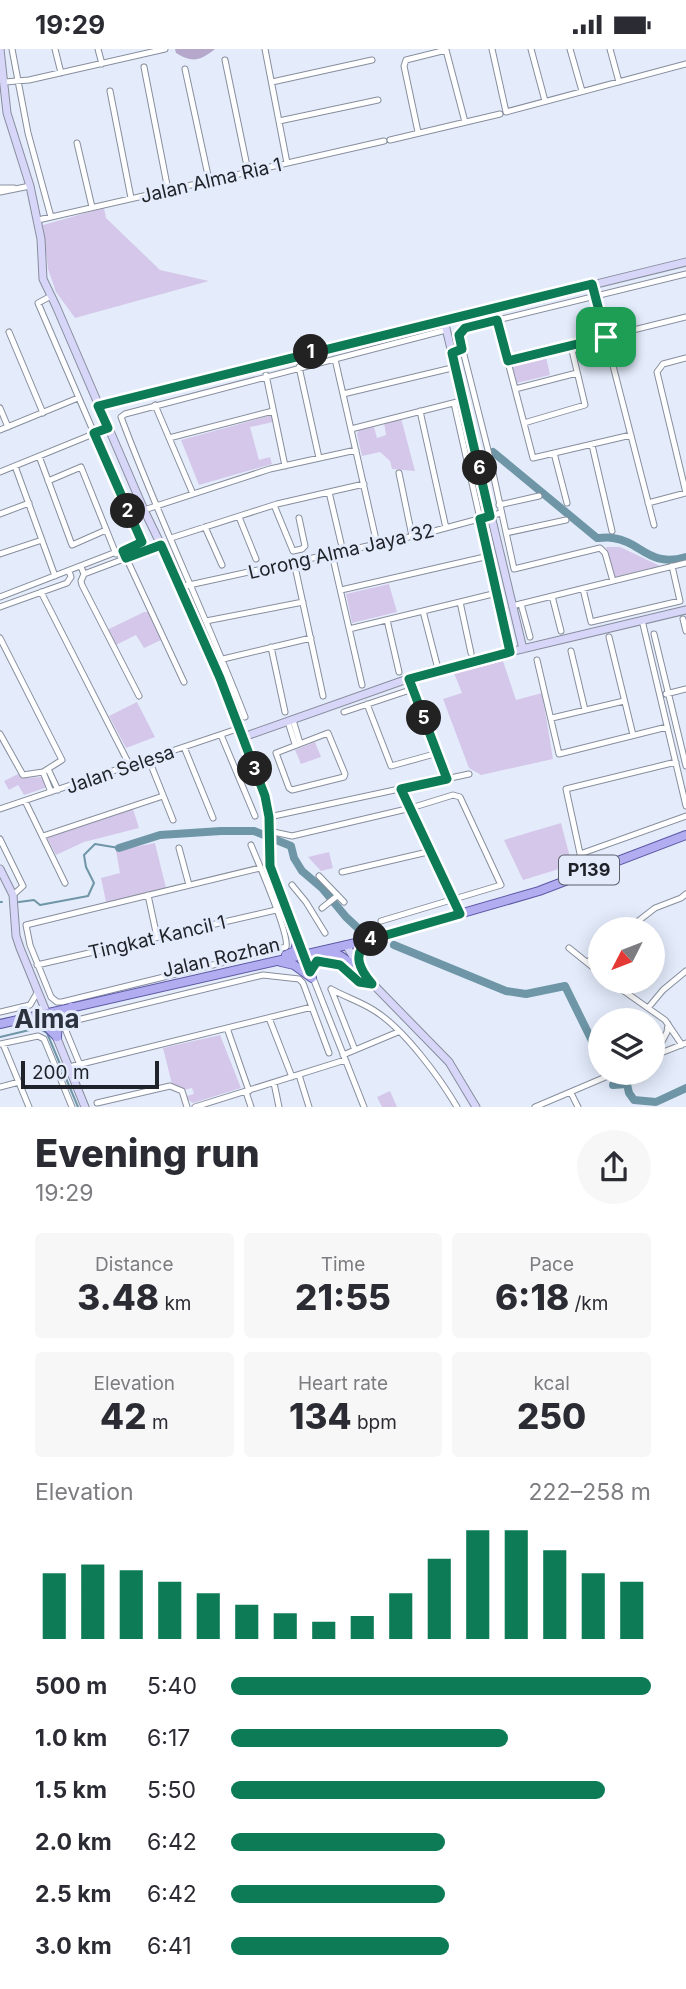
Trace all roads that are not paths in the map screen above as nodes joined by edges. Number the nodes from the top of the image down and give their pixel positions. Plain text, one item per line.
1 (0, 49) edge
2 (12, 49) edge
3 (55, 49) edge
4 (98, 49) edge
5 (165, 49) edge
6 (265, 49) edge
7 (492, 49) edge
8 (531, 49) edge
9 (570, 49) edge
10 (610, 49) edge
11 (447, 50) edge
12 (144, 52) edge
13 (225, 60) dead end
14 (372, 60) dead end
15 (102, 64) junction
16 (686, 64) edge
17 (144, 67) dead end
18 (185, 69) dead end
19 (61, 73) junction
20 (20, 80) junction
21 (5, 82) junction
22 (272, 82) junction
23 (619, 82) junction
24 (110, 91) dead end
25 (582, 91) junction
26 (378, 100) dead end
27 (545, 101) junction
28 (503, 113) junction
29 (279, 121) junction
30 (465, 121) junction
31 (418, 132) junction
32 (77, 143) dead end
33 (287, 163) junction
34 (248, 171) junction
35 (209, 180) junction
36 (30, 186) junction
37 (0, 190) edge
38 (168, 190) junction
39 (131, 198) junction
40 (92, 207) junction
41 (51, 217) junction
42 (38, 220) junction
43 (686, 262) edge
44 (686, 274) edge
45 (592, 284) junction
46 (51, 296) junction
47 (595, 296) junction
48 (686, 317) edge
49 (444, 320) junction
50 (497, 320) junction
51 (446, 330) junction
52 (9, 332) dead end
53 (606, 337) junction
54 (570, 346) junction
55 (462, 349) junction
56 (452, 353) junction
57 (686, 358) edge
58 (335, 359) junction
59 (508, 361) junction
60 (299, 367) junction
61 (456, 367) junction
62 (577, 373) junction
63 (266, 376) junction
64 (515, 389) junction
65 (343, 394) junction
66 (78, 398) junction
67 (464, 400) junction
68 (454, 403) junction
69 (155, 405) junction
70 (98, 406) junction
71 (0, 408) edge
72 (273, 411) junction
73 (420, 411) junction
74 (43, 413) junction
75 (524, 423) junction
76 (8, 427) junction
77 (108, 428) junction
78 (351, 429) junction
79 (0, 430) edge
80 (94, 433) junction
81 (631, 435) junction
82 (169, 438) junction
83 (592, 445) junction
84 (356, 450) junction
85 (488, 450) junction
86 (477, 452) junction
87 (554, 453) junction
88 (39, 456) junction
89 (319, 458) junction
90 (15, 465) junction
91 (285, 466) junction
92 (0, 472) edge
93 (399, 473) dead end
94 (48, 481) junction
95 (364, 484) junction
96 (329, 492) junction
97 (686, 493) edge
98 (193, 494) junction
99 (539, 496) dead end
100 (29, 503) junction
101 (567, 503) dead end
102 (648, 503) junction
103 (274, 505) junction
104 (499, 505) junction
105 (156, 506) junction
106 (144, 510) junction
107 (501, 513) junction
108 (0, 514) edge
109 (490, 516) junction
110 (239, 517) junction
111 (299, 518) dead end
112 (480, 519) junction
113 (566, 520) dead end
114 (654, 525) dead end
115 (205, 527) junction
116 (446, 528) junction
117 (107, 530) junction
118 (612, 531) dead end
119 (506, 533) junction
120 (412, 536) junction
121 (171, 538) junction
122 (42, 540) junction
123 (142, 542) junction
124 (341, 543) dead end
125 (377, 544) junction
126 (161, 545) junction
127 (148, 550) junction
128 (120, 552) junction
129 (0, 554) edge
130 (332, 554) junction
131 (489, 556) junction
132 (126, 558) junction
133 (256, 559) dead end
134 (294, 562) junction
135 (686, 563) edge
136 (222, 565) dead end
137 (672, 566) junction
138 (81, 567) junction
139 (69, 571) junction
140 (84, 574) junction
141 (55, 576) junction
142 (613, 581) junction
143 (191, 585) junction
144 (180, 587) junction
145 (583, 589) junction
146 (341, 590) junction
147 (41, 592) junction
148 (497, 593) junction
149 (552, 596) junction
150 (0, 597) edge
151 (303, 602) junction
152 (460, 602) junction
153 (522, 604) junction
154 (512, 606) junction
155 (0, 607) edge
156 (686, 610) edge
157 (422, 611) junction
158 (683, 619) dead end
159 (387, 620) junction
160 (642, 620) junction
161 (206, 621) junction
162 (349, 629) junction
163 (561, 631) dead end
164 (686, 631) edge
165 (654, 634) dead end
166 (530, 637) dead end
167 (608, 637) dead end
168 (0, 638) edge
169 (311, 638) junction
170 (271, 647) junction
171 (523, 649) junction
172 (571, 651) dead end
173 (510, 652) junction
174 (471, 653) dead end
175 (223, 659) junction
176 (537, 660) dead end
177 (438, 669) junction
178 (399, 672) dead end
179 (409, 679) junction
180 (184, 682) dead end
181 (362, 685) dead end
182 (413, 689) junction
183 (686, 689) edge
184 (669, 693) junction
185 (660, 695) junction
186 (139, 696) dead end
187 (323, 696) dead end
188 (624, 701) junction
189 (367, 704) junction
190 (586, 711) junction
191 (285, 712) dead end
192 (344, 712) dead end
193 (552, 718) junction
194 (291, 721) junction
195 (240, 722) junction
196 (686, 722) edge
197 (676, 725) junction
198 (667, 727) junction
199 (0, 734) edge
200 (222, 735) junction
201 (249, 735) junction
202 (633, 735) junction
203 (298, 744) junction
204 (184, 747) junction
205 (248, 750) junction
206 (438, 753) junction
207 (149, 760) junction
208 (676, 762) junction
209 (130, 766) junction
210 (686, 766) edge
211 (45, 770) junction
212 (469, 774) dead end
213 (447, 779) junction
214 (401, 789) junction
215 (55, 791) junction
216 (163, 796) junction
217 (25, 801) junction
218 (686, 806) edge
219 (411, 808) junction
220 (0, 809) edge
221 (255, 816) dead end
222 (686, 816) edge
223 (269, 817) junction
224 (213, 818) dead end
225 (173, 820) dead end
226 (269, 833) junction
227 (686, 835) edge
228 (43, 836) junction
229 (0, 839) edge
230 (251, 845) dead end
231 (179, 848) dead end
232 (432, 851) junction
233 (268, 852) junction
234 (580, 854) junction
235 (260, 867) junction
236 (0, 869) edge
237 (342, 872) dead end
238 (584, 872) junction
239 (319, 876) dead end
240 (65, 883) dead end
241 (188, 885) junction
242 (292, 885) dead end
243 (686, 894) edge
244 (148, 895) junction
245 (13, 896) junction
246 (336, 897) junction
247 (454, 899) junction
248 (344, 902) dead end
249 (324, 907) dead end
250 (276, 910) junction
251 (460, 914) junction
252 (643, 917) edge
253 (381, 921) dead end
254 (325, 933) dead end
255 (157, 937) junction
256 (298, 939) junction
257 (369, 940) junction
258 (346, 945) junction
259 (569, 948) dead end
260 (320, 951) junction
261 (304, 955) junction
262 (278, 961) junction
263 (588, 962) edge
264 (37, 965) junction
265 (360, 969) junction
266 (686, 971) edge
267 (310, 972) junction
268 (183, 979) junction
269 (372, 984) junction
270 (38, 990) junction
271 (189, 993) junction
272 (628, 994) edge
273 (71, 1007) junction
274 (312, 1007) junction
275 (648, 1008) joint
276 (0, 1012) edge
277 (47, 1012) junction
278 (24, 1018) junction
279 (269, 1018) junction
280 (665, 1022) edge
281 (0, 1024) edge
282 (668, 1024) junction
283 (227, 1028) junction
284 (398, 1032) junction
285 (665, 1036) edge
286 (57, 1037) junction
287 (2, 1044) edge
288 (684, 1044) edge
289 (355, 1049) junction
290 (665, 1052) edge
291 (329, 1053) dead end
292 (344, 1057) junction
293 (80, 1065) junction
294 (69, 1067) junction
295 (295, 1076) junction
296 (19, 1083) junction
297 (274, 1083) junction
298 (589, 1085) edge
299 (0, 1087) edge
300 (247, 1091) junction
301 (571, 1093) junction
302 (218, 1100) junction
303 (97, 1103) dead end
304 (29, 1107) edge
305 (72, 1107) edge
306 (85, 1107) edge
307 (187, 1107) edge
308 (195, 1107) edge
309 (222, 1107) edge
310 (251, 1107) edge
311 (279, 1107) edge
312 (309, 1107) edge
313 (364, 1107) edge
314 (457, 1107) edge
315 (476, 1107) edge
316 (535, 1107) edge
317 (578, 1107) edge

1 - 21 street
2 - 20 street
3 - 19 street
4 - 15 street
5 - 12 street
6 - 22 street
7 - 28 street
8 - 27 street
9 - 25 street
10 - 23 street
11 - 30 street
11 - 31 street
12 - 15 street
13 - 34 street
14 - 22 street
15 - 19 street
16 - 23 street, Jalan Alma Ria 1
17 - 38 street
18 - 35 street
19 - 20 street
20 - 21 street
20 - 41 street
21 - 36 street
22 - 29 street
23 - 25 street, Jalan Alma Ria 1
24 - 39 street
25 - 27 street, Jalan Alma Ria 1
26 - 29 street
27 - 28 street, Jalan Alma Ria 1
28 - 30 street, Jalan Alma Ria 1
29 - 33 street
30 - 31 street, Jalan Alma Ria 1
31 - 33 street, Jalan Alma Ria 1
32 - 40 street
33 - 34 street, Jalan Alma Ria 1
34 - 35 street, Jalan Alma Ria 1
35 - 38 street, Jalan Alma Ria 1
36 - 37 street
36 - 42 street
38 - 39 street, Jalan Alma Ria 1
39 - 40 street, Jalan Alma Ria 1
40 - 41 street, Jalan Alma Ria 1
41 - 42 street, Jalan Alma Ria 1
42 - 46 street
43 - 45 street
44 - 47 street
45 - 47 street
45 - 49 street
46 - 66 street
46 - 70 street
47 - 50 street
47 - 53 street
48 - 53 street
49 - 51 street
49 - 70 street
50 - 55 street
50 - 59 street
51 - 56 street
51 - 58 street
52 - 74 street
53 - 54 street
53 - 81 street
54 - 59 street
54 - 62 street
55 - 56 street
55 - 85 street
56 - 61 street
57 - 97 street
58 - 60 street
58 - 65 street
59 - 64 street
60 - 63 street
60 - 89 street
61 - 65 street
61 - 67 street
62 - 64 street
62 - 75 street
63 - 69 street
63 - 72 street
64 - 75 street
65 - 78 street
66 - 74 street
66 - 80 street
67 - 68 street
67 - 86 street
68 - 73 street
68 - 112 street
69 - 82 street
69 - 105 street
70 - 77 street
71 - 76 street
72 - 82 street
72 - 91 street
73 - 78 street
73 - 116 street
74 - 76 street
75 - 87 street
76 - 79 street
77 - 80 street
77 - 106 street
78 - 84 street
80 - 88 street
80 - 123 street
81 - 83 street
81 - 102 street
82 - 98 street
83 - 87 street
83 - 118 street
84 - 89 street
84 - 95 street
85 - 86 street
85 - 104 street
86 - 109 street
87 - 101 street
88 - 90 street
88 - 94 street
89 - 91 street
90 - 92 street
90 - 100 street
91 - 98 street
93 - 120 street
94 - 117 street
94 - 117 street
95 - 96 street
95 - 125 street
96 - 103 street
96 - 124 street
97 - 102 street
98 - 105 street
99 - 104 street
100 - 108 street
100 - 122 street
102 - 114 street
103 - 110 street
103 - 111 street
104 - 107 street
105 - 106 street
105 - 121 street
106 - 126 street
107 - 109 street, Lorong Alma Jaya 32
107 - 119 street
109 - 112 street, Lorong Alma Jaya 32
109 - 154 street
110 - 115 street
110 - 133 street
112 - 116 street, Lorong Alma Jaya 32
112 - 131 street
113 - 119 street
115 - 121 street
115 - 136 street
116 - 120 street, Lorong Alma Jaya 32
117 - 128 street
119 - 142 street
120 - 125 street, Lorong Alma Jaya 32
121 - 143 street
122 - 129 street
122 - 141 street
123 - 127 street
123 - 128 street
125 - 130 street, Lorong Alma Jaya 32
126 - 127 street
126 - 144 street
127 - 132 street
128 - 132 street
128 - 138 street
130 - 134 street, Lorong Alma Jaya 32
130 - 146 street
131 - 146 street
131 - 148 street
132 - 140 street
132 - 180 street
134 - 143 street, Lorong Alma Jaya 32
134 - 151 street
135 - 137 street
137 - 142 street
137 - 145 street
138 - 139 street
138 - 140 street
139 - 141 street
139 - 147 street
140 - 186 street
141 - 150 street
142 - 145 street
143 - 144 street, Lorong Alma Jaya 32
143 - 161 street
144 - 195 street
145 - 149 street
146 - 162 street
147 - 155 street
147 - 209 street
148 - 152 street
148 - 173 street
149 - 153 street
149 - 163 street
151 - 161 street
151 - 169 street
152 - 157 street
152 - 174 street
153 - 154 street
153 - 166 street
154 - 171 street
156 - 160 street
157 - 159 street
157 - 177 street
158 - 164 street
159 - 162 street
159 - 178 street
160 - 171 street
160 - 185 street
161 - 175 street
162 - 181 street
165 - 184 street
167 - 188 street
168 - 211 street
169 - 170 street
169 - 187 street
170 - 175 street
170 - 191 street
171 - 173 street
172 - 190 street
173 - 177 street
175 - 195 street
176 - 193 street
177 - 179 street
179 - 182 street
179 - 194 street
182 - 189 street
182 - 206 street
183 - 184 street
184 - 185 street
184 - 197 street
185 - 198 street
188 - 190 street
188 - 202 street
189 - 192 street
189 - 206 street
190 - 193 street
193 - 202 street
194 - 201 street
194 - 203 street
195 - 200 street, Jalan Selesa
195 - 201 street
195 - 205 street
196 - 197 street
197 - 210 street
198 - 202 street
198 - 208 street
199 - 211 street
200 - 204 street, Jalan Selesa
200 - 221 street
201 - 205 street
203 - 203 street
204 - 207 street, Jalan Selesa
204 - 224 street
205 - 223 street
206 - 213 street
207 - 209 street, Jalan Selesa
207 - 216 street
208 - 218 street
208 - 234 street
209 - 215 street, Jalan Selesa
211 - 215 street
212 - 213 street
213 - 214 street
214 - 219 street
214 - 223 street
215 - 217 street, Jalan Selesa
216 - 225 street
216 - 228 street
217 - 220 street, Jalan Selesa
217 - 228 street
219 - 226 street
219 - 232 street
219 - 247 street
222 - 234 street
223 - 226 street
226 - 233 street
227 - 238 main road, Jalan Rozhan / P139
228 - 240 street
229 - 245 street
230 - 235 street
231 - 241 street
232 - 237 street
232 - 247 street
233 - 235 street
233 - 256 street
234 - 238 street
235 - 241 street
235 - 250 street
236 - 245 street
238 - 251 main road, Jalan Rozhan / P139
239 - 246 street
241 - 244 street
242 - 254 street
243 - 252 street
244 - 255 street
244 - 264 street
245 - 270 street
246 - 248 street
246 - 249 street
247 - 251 street
247 - 253 street
250 - 255 street, Tingkat Kancil 1
250 - 268 street, Jalan Rozhan
251 - 257 main road, Jalan Rozhan / P139
255 - 264 street, Tingkat Kancil 1
256 - 260 main road
256 - 261 street
256 - 262 main road
257 - 258 main road, Jalan Rozhan / P139
257 - 265 main road
258 - 260 main road, Jalan Rozhan / P139
258 - 265 street
259 - 263 street
260 - 261 main road, Jalan Rozhan / P139
260 - 265 main road
260 - 267 main road
261 - 262 main road, Jalan Rozhan / P139
261 - 267 street
262 - 267 main road
262 - 268 main road, Jalan Rozhan / P139
264 - 268 street, Jalan Rozhan
265 - 269 street
266 - 275 street
267 - 269 street
267 - 292 street
268 - 271 street
268 - 273 main road, Jalan Rozhan / P139
269 - 315 street
270 - 276 street
270 - 277 street
271 - 274 street, Jalan Rozhan
271 - 293 street, Jalan Rozhan
272 - 275 street
273 - 277 main road, Jalan Rozhan / P139
273 - 286 main road
274 - 279 street
274 - 291 street, Jalan Rozhan
277 - 278 main road, Jalan Rozhan / P139
277 - 286 street
278 - 281 main road, Jalan Rozhan / P139
278 - 286 main road
279 - 283 street
279 - 295 street
280 - 282 street
282 - 285 street
282 - 288 street
283 - 293 street
283 - 300 street
284 - 289 street
284 - 289 street
284 - 314 street
286 - 294 street
287 - 296 street
287 - 305 street
288 - 290 street
289 - 292 street
292 - 295 street
292 - 313 street
293 - 294 street
294 - 306 street
295 - 297 street
295 - 312 street
296 - 299 street
296 - 304 street
297 - 300 street
297 - 311 street
298 - 301 street
300 - 302 street
300 - 310 street
301 - 316 street
301 - 317 street
302 - 308 street
302 - 309 street
303 - 307 street

